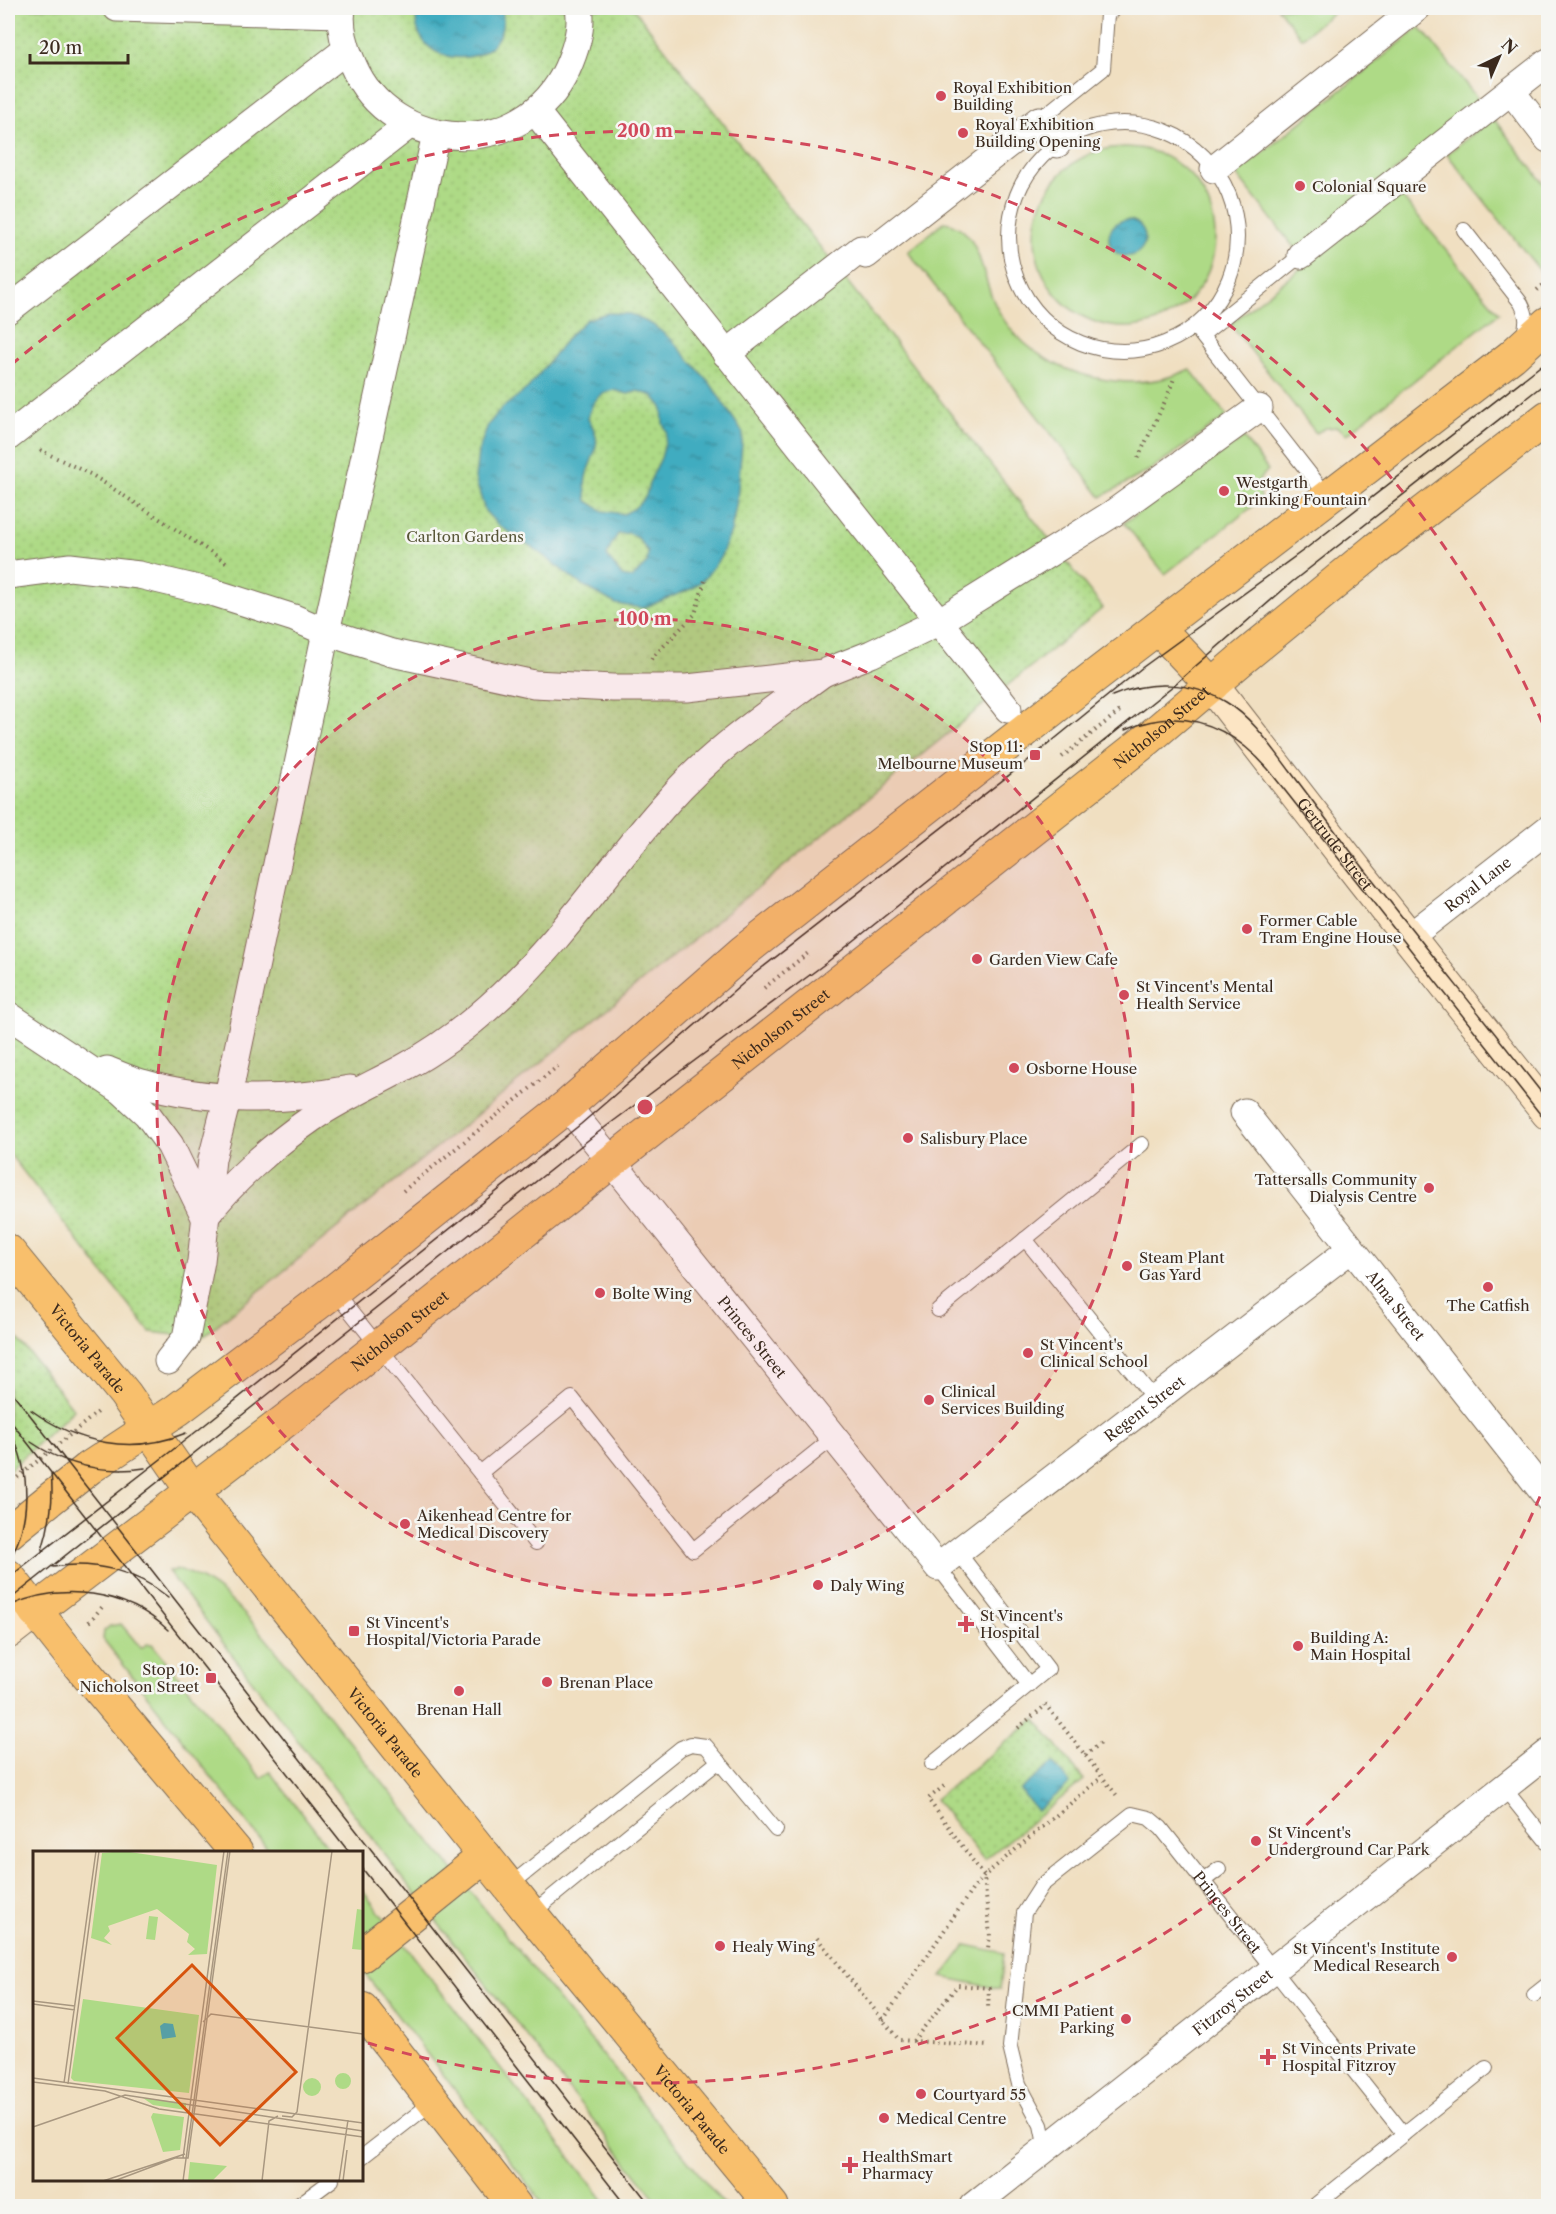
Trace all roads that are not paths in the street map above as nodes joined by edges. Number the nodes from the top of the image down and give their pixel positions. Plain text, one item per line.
1 (117, 8) edge
2 (579, 8) edge
3 (1116, 8) edge
4 (1417, 8) edge
5 (342, 11) edge
6 (346, 50) junction
7 (1548, 62) edge
8 (1511, 91) junction
9 (536, 111) junction
10 (1039, 120) junction
11 (409, 125) junction
12 (436, 134) junction
13 (1548, 139) edge
14 (1057, 144) junction
15 (1214, 169) junction
16 (1464, 230) dead end
17 (1301, 255) joint
18 (8, 310) edge
19 (1548, 323) edge
20 (1198, 331) junction
21 (726, 354) junction
22 (1512, 356) junction
23 (1259, 408) junction
24 (1548, 417) edge
25 (8, 436) edge
26 (1328, 497) junction
27 (8, 575) edge
28 (940, 621) junction
29 (1158, 628) junction
30 (326, 632) junction
31 (823, 673) junction
32 (1212, 685) junction
33 (1008, 709) dead end
34 (1548, 829) edge
35 (1408, 938) junction
36 (8, 1015) edge
37 (72, 1057) junction
38 (365, 1086) junction
39 (228, 1096) junction
40 (567, 1106) junction
41 (1244, 1112) dead end
42 (1548, 1113) edge
43 (1142, 1143) dead end
44 (611, 1162) junction
45 (205, 1217) junction
46 (1025, 1239) junction
47 (1351, 1249) junction
48 (8, 1251) edge
49 (334, 1291) junction
50 (938, 1310) dead end
51 (378, 1346) junction
52 (168, 1361) dead end
53 (1155, 1400) junction
54 (151, 1428) junction
55 (833, 1438) junction
56 (480, 1473) junction
57 (193, 1492) junction
58 (1548, 1498) edge
59 (8, 1533) edge
60 (536, 1544) dead end
61 (948, 1559) junction
62 (8, 1576) edge
63 (35, 1611) junction
64 (8, 1632) edge
65 (1029, 1685) junction
66 (1548, 1753) edge
67 (719, 1761) junction
68 (932, 1764) dead end
69 (1504, 1788) junction
70 (776, 1830) dead end
71 (1548, 1843) edge
72 (235, 1851) edge
73 (485, 1856) junction
74 (1219, 1869) dead end
75 (1203, 1881) junction
76 (509, 1886) junction
77 (531, 1914) junction
78 (363, 1954) edge
79 (1273, 1971) junction
80 (1548, 1984) edge
81 (1534, 1995) dead end
82 (363, 2010) edge
83 (1486, 2068) dead end
84 (434, 2101) junction
85 (1404, 2134) junction
86 (1046, 2149) junction
87 (363, 2156) edge
88 (331, 2181) edge
89 (297, 2206) edge
90 (515, 2206) edge
91 (772, 2206) edge
92 (973, 2206) edge
93 (1314, 2206) edge

1 - 5 street
2 - 9 street
3 - 10 lane
4 - 15 street
5 - 6 street
6 - 11 street
6 - 18 street
7 - 8 street
8 - 13 street
8 - 17 street
9 - 12 street
9 - 21 street
10 - 14 street
10 - 21 street
11 - 12 street
11 - 25 street
12 - 30 street
14 - 15 lane
14 - 20 lane
15 - 20 lane
16 - 22 lane
17 - 20 lane
19 - 22 main road
20 - 23 lane
21 - 28 street
22 - 26 main road
23 - 26 lane
23 - 28 street
24 - 32 main road, Nicholson Street
26 - 29 main road
27 - 30 street
28 - 31 street
28 - 33 street
29 - 32 main road
29 - 40 main road
30 - 31 street
30 - 39 street
31 - 38 street
32 - 35 street, Gertrude Street
32 - 44 main road, Nicholson Street
34 - 35 street, Royal Lane
35 - 42 street, Gertrude Street
36 - 37 street
37 - 39 street
37 - 45 street
38 - 39 street
38 - 45 street
39 - 45 street
40 - 44 street, Princes Street
40 - 49 main road
41 - 47 street, Alma Street
43 - 46 lane
44 - 51 main road, Nicholson Street
44 - 55 street, Princes Street
45 - 52 street
46 - 50 lane
46 - 53 lane
47 - 53 street, Regent Street
47 - 58 street, Alma Street
48 - 54 main road, Victoria Parade
49 - 51 lane
49 - 54 main road
51 - 56 lane
51 - 57 main road, Nicholson Street
53 - 61 street, Regent Street
54 - 57 main road, Victoria Parade
54 - 59 main road
55 - 56 lane
55 - 61 street, Princes Street
56 - 60 lane
57 - 63 main road, Nicholson Street
57 - 73 main road, Victoria Parade
61 - 65 lane
61 - 65 lane
62 - 63 main road
63 - 64 street, Nicholson Street
63 - 72 main road
65 - 68 lane
66 - 69 street, Fitzroy Street
67 - 70 lane
67 - 76 lane
67 - 77 lane
69 - 71 lane
69 - 79 street, Fitzroy Street
73 - 76 main road, Victoria Parade
73 - 78 main road
74 - 75 lane
75 - 79 lane, Princes Street
75 - 86 lane, Princes Street
76 - 77 main road, Victoria Parade
77 - 91 main road, Victoria Parade
79 - 85 lane, Princes Street
79 - 86 street, Fitzroy Street
80 - 81 lane
82 - 84 main road
83 - 85 lane
84 - 87 lane
84 - 90 main road
85 - 93 lane
86 - 92 street, Fitzroy Street
88 - 89 lane

